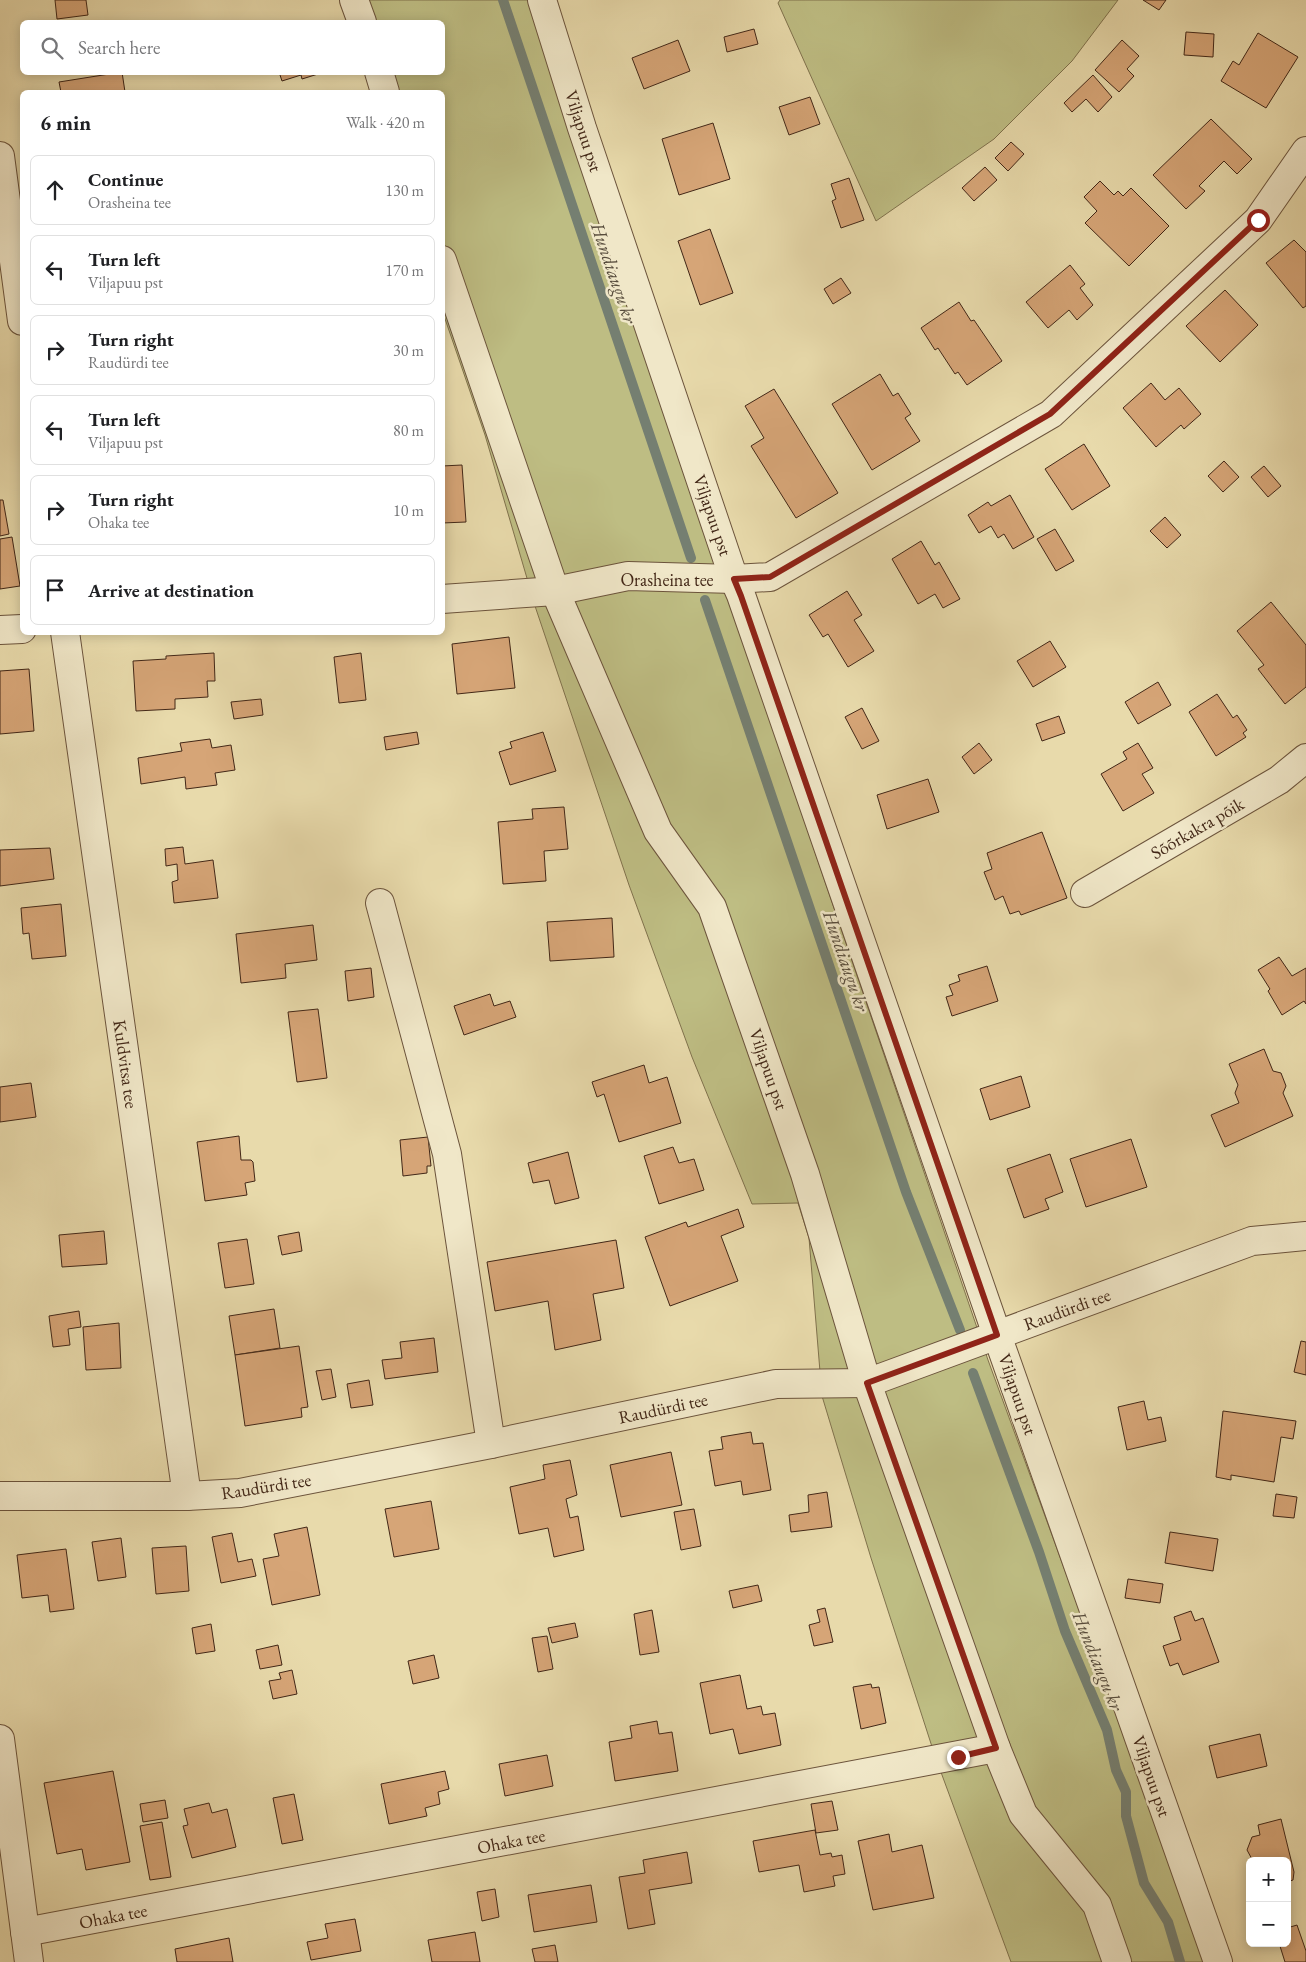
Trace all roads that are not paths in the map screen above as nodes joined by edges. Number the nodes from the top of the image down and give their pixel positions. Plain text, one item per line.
1 (354, 0) edge
2 (542, 0) edge
3 (361, 20) edge
4 (380, 75) edge
5 (384, 90) edge
6 (1306, 150) edge
7 (0, 156) edge
8 (445, 269) edge
9 (20, 306) edge
10 (734, 579) junction
11 (555, 591) junction
12 (445, 599) edge
13 (20, 628) edge
14 (0, 630) edge
15 (65, 635) edge
16 (1306, 758) edge
17 (1085, 893) dead end
18 (380, 903) dead end
19 (1306, 1236) edge
20 (997, 1335) junction
21 (867, 1383) junction
22 (491, 1444) junction
23 (0, 1496) edge
24 (187, 1496) junction
25 (0, 1738) edge
26 (996, 1748) junction
27 (25, 1932) junction
28 (28, 1962) edge
29 (1117, 1962) edge
30 (1218, 1962) edge

1 - 3 street
2 - 10 street, Viljapuu pst
4 - 5 street
6 - 10 street, Orasheina tee
7 - 9 street
8 - 11 street, Viljapuu pst
10 - 11 street, Orasheina tee
10 - 20 street, Viljapuu pst
11 - 12 street, Orasheina tee
11 - 21 street, Viljapuu pst
13 - 14 street
15 - 24 street, Kuldvitsa tee
16 - 17 street, Sõõrkakra põik
18 - 22 street
19 - 20 street, Raudürdi tee
20 - 21 street, Raudürdi tee
20 - 30 street, Viljapuu pst
21 - 22 street, Raudürdi tee
21 - 26 street, Viljapuu pst
22 - 24 street, Raudürdi tee
23 - 24 street, Raudürdi tee
25 - 27 street
26 - 27 street, Ohaka tee
26 - 29 street, Viljapuu pst
27 - 28 street

